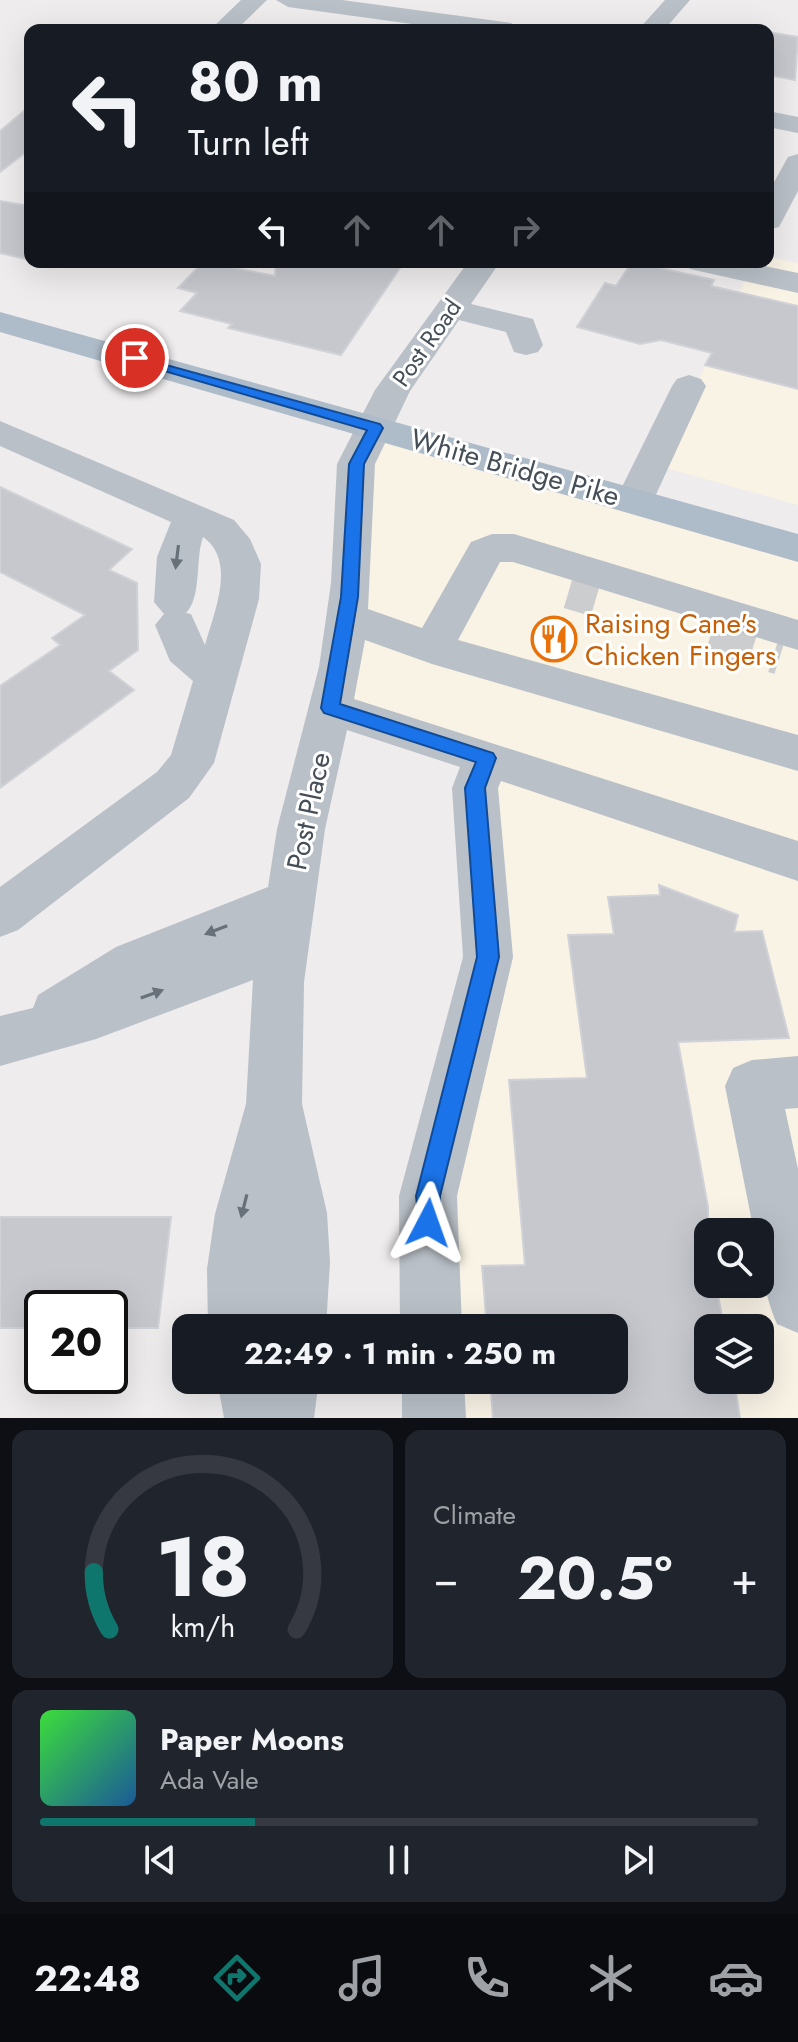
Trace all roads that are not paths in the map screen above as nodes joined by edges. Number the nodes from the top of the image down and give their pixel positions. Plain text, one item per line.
1 (255, 0) edge
2 (288, 0) edge
3 (678, 0) edge
4 (229, 24) edge
5 (476, 24) edge
6 (656, 24) edge
7 (774, 120) edge
8 (798, 125) edge
9 (798, 163) edge
10 (774, 211) edge
11 (774, 225) edge
12 (798, 232) edge
13 (479, 268) edge
14 (729, 268) edge
15 (798, 283) edge
16 (449, 308) junction
17 (0, 322) edge
18 (526, 345) dead end
19 (689, 386) dead end
20 (375, 428) junction
21 (0, 432) edge
22 (634, 501) junction
23 (194, 516) junction
24 (798, 548) edge
25 (469, 582) junction
26 (347, 617) junction
27 (712, 631) tunnel mouth
28 (432, 648) junction
29 (792, 648) edge
30 (219, 674) junction
31 (330, 708) junction
32 (798, 753) edge
33 (487, 758) junction
34 (798, 861) edge
35 (0, 915) edge
36 (286, 922) junction
37 (12, 1037) edge
38 (798, 1082) edge
39 (274, 1104) junction
40 (798, 1303) edge
41 (237, 1314) edge
42 (296, 1314) edge
43 (431, 1314) edge
44 (251, 1394) edge
45 (286, 1394) edge
46 (433, 1394) edge
47 (256, 1418) edge
48 (282, 1418) edge
49 (434, 1418) edge

1 - 4 street
2 - 5 street
3 - 6 street
7 - 8 street
9 - 10 street
11 - 12 street
13 - 16 street, Post Road
14 - 15 street
16 - 18 street
16 - 20 street, Post Road
17 - 20 main road, White Bridge Pike
19 - 22 street
20 - 22 main road, White Bridge Pike
20 - 26 street, Post Place
21 - 23 street
22 - 24 main road, White Bridge Pike
23 - 30 street
23 -> 30 street
25 - 27 street
25 - 28 street
25 - 29 street
26 - 28 street
26 - 31 street, Post Place
28 - 32 street
30 - 35 street
31 - 33 street
31 - 36 street, Post Place
33 - 34 street
33 - 43 street
36 - 37 street
36 - 39 street, Post Place
38 - 40 street
39 -> 41 street, Post Place
39 - 42 street, Post Place
44 - 47 street
45 - 48 street
46 - 49 street

